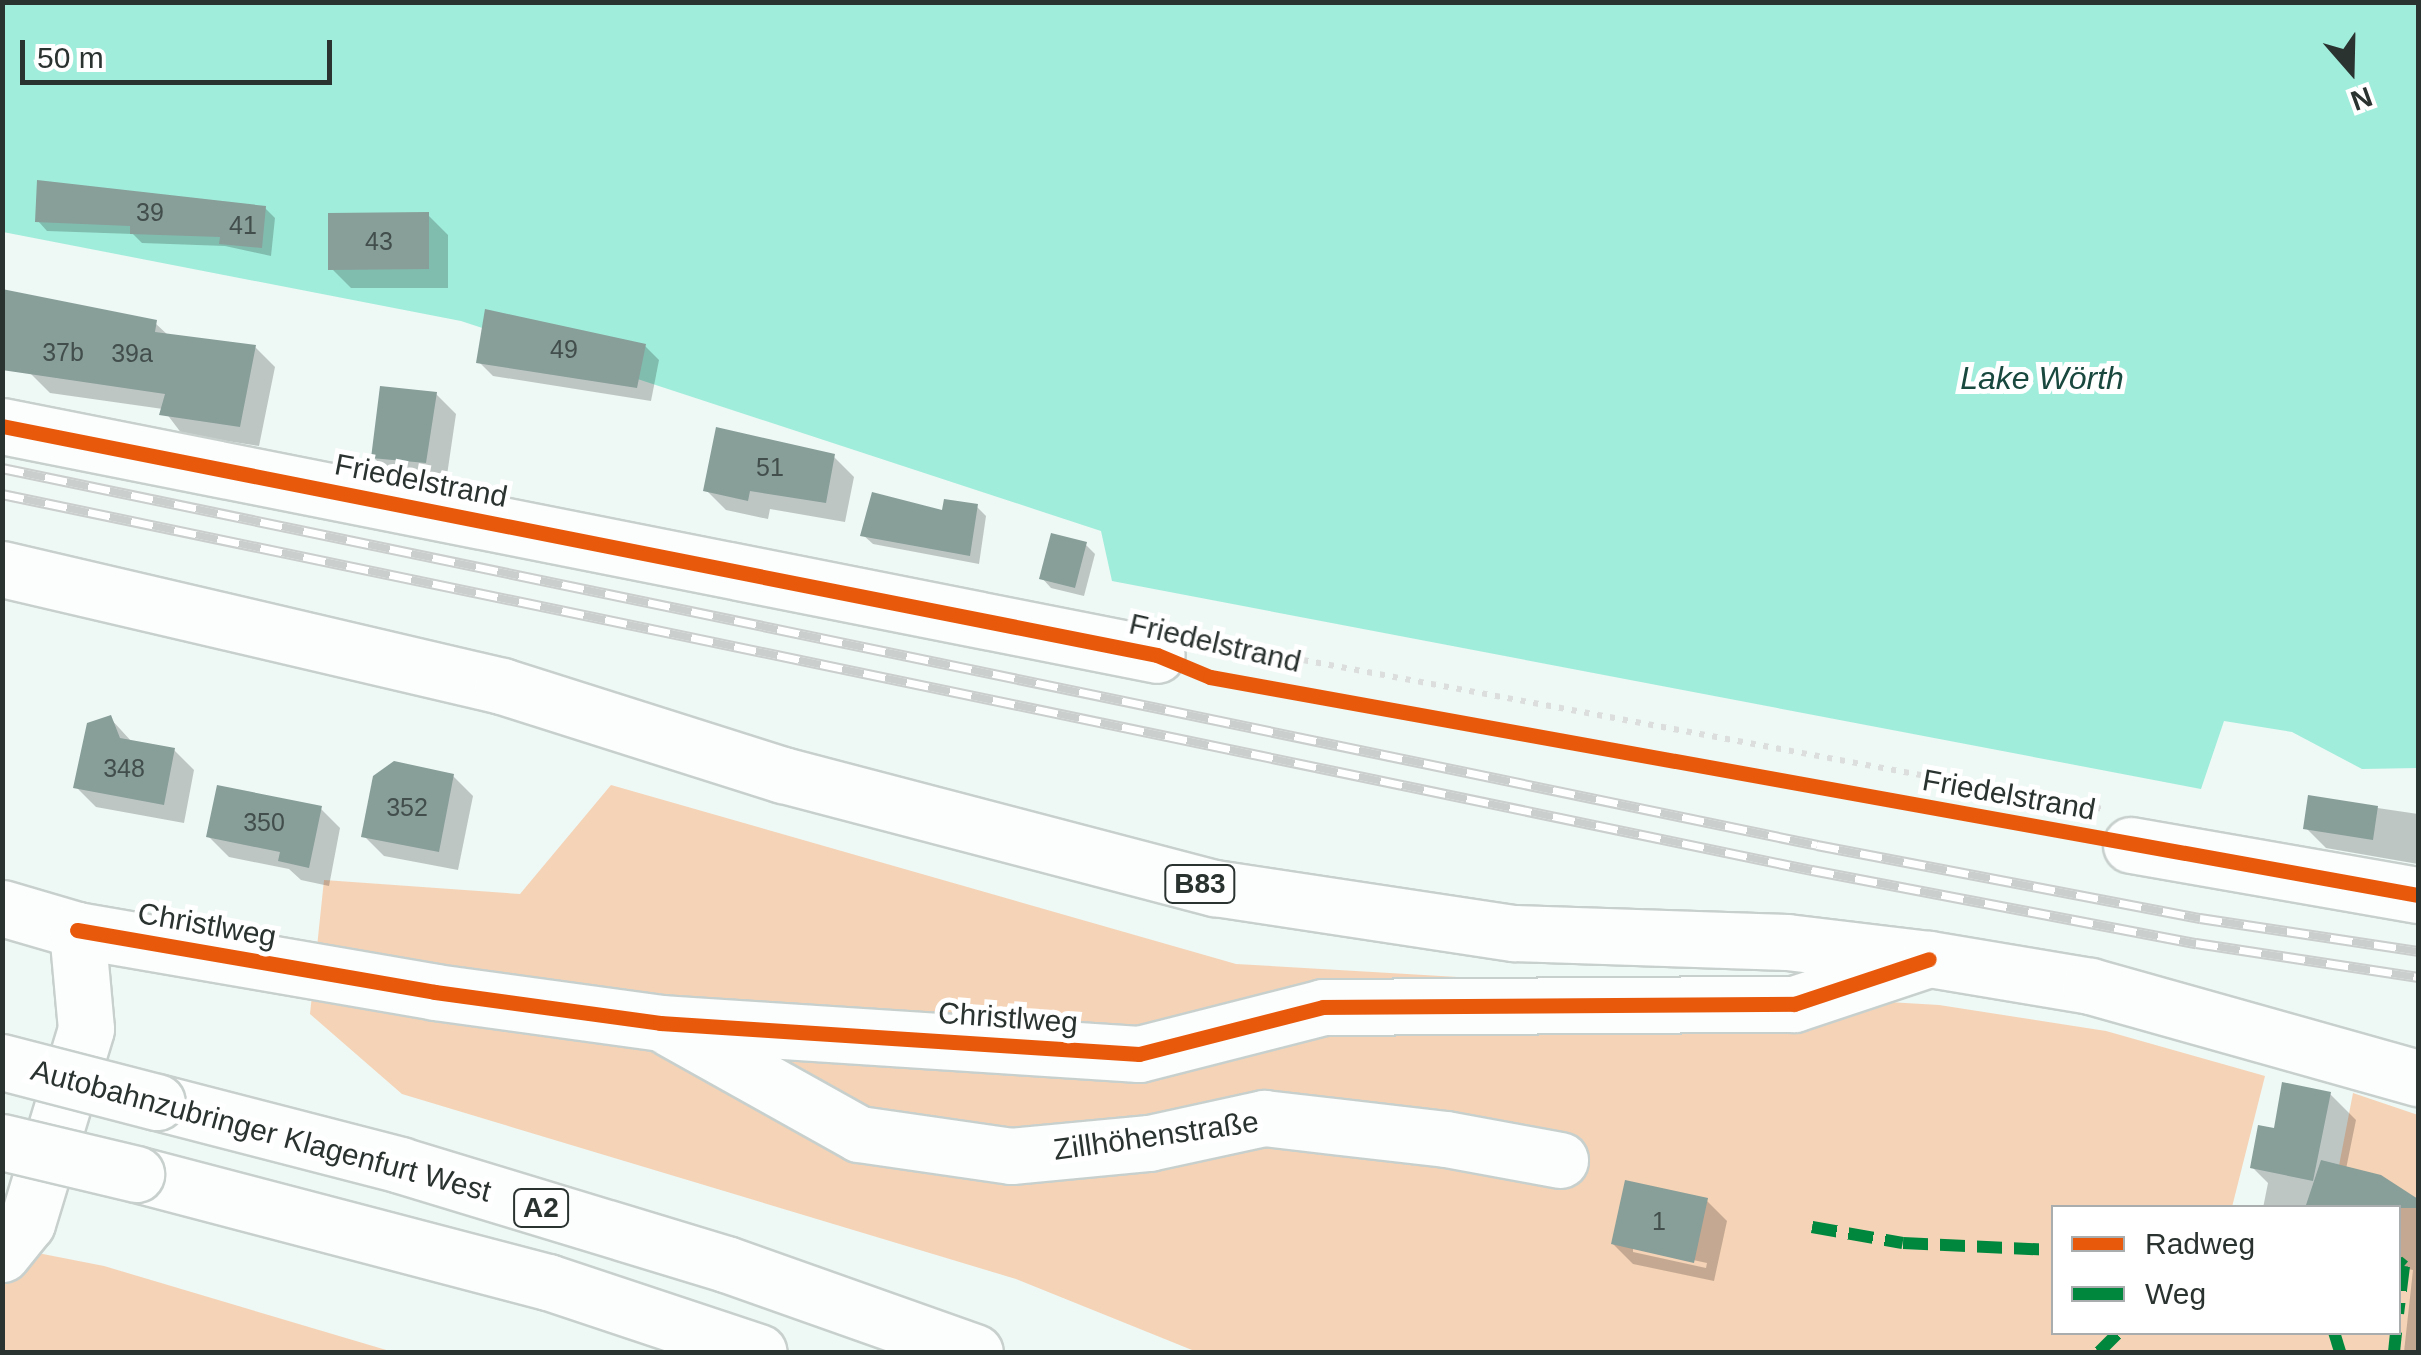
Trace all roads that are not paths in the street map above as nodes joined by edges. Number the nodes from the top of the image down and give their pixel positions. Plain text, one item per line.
1 (2, 426) edge
2 (2, 569) edge
3 (1157, 655) road end
4 (2130, 846) road end
5 (2418, 895) edge
6 (2, 908) edge
7 (76, 930) junction
8 (1929, 958) junction
9 (660, 1023) junction
10 (2, 1062) edge
11 (2418, 1078) edge
12 (2, 1142) edge
13 (1560, 1160) dead end
14 (2, 1254) edge
15 (759, 1352) edge
16 (975, 1352) edge

1 - 3 main road, Friedelstrand
2 - 8 main road, B83
4 - 5 main road, Friedelstrand
6 - 7 main road, Christlweg
7 - 9 main road, Christlweg
7 - 14 main road
8 - 9 main road, Christlweg
8 - 11 main road, B83
9 - 13 main road, Zillhöhenstraße
10 - 16 main road, Autobahnzubringer Klagenfurt West / A2, bridge
12 - 15 main road, A2, bridge

